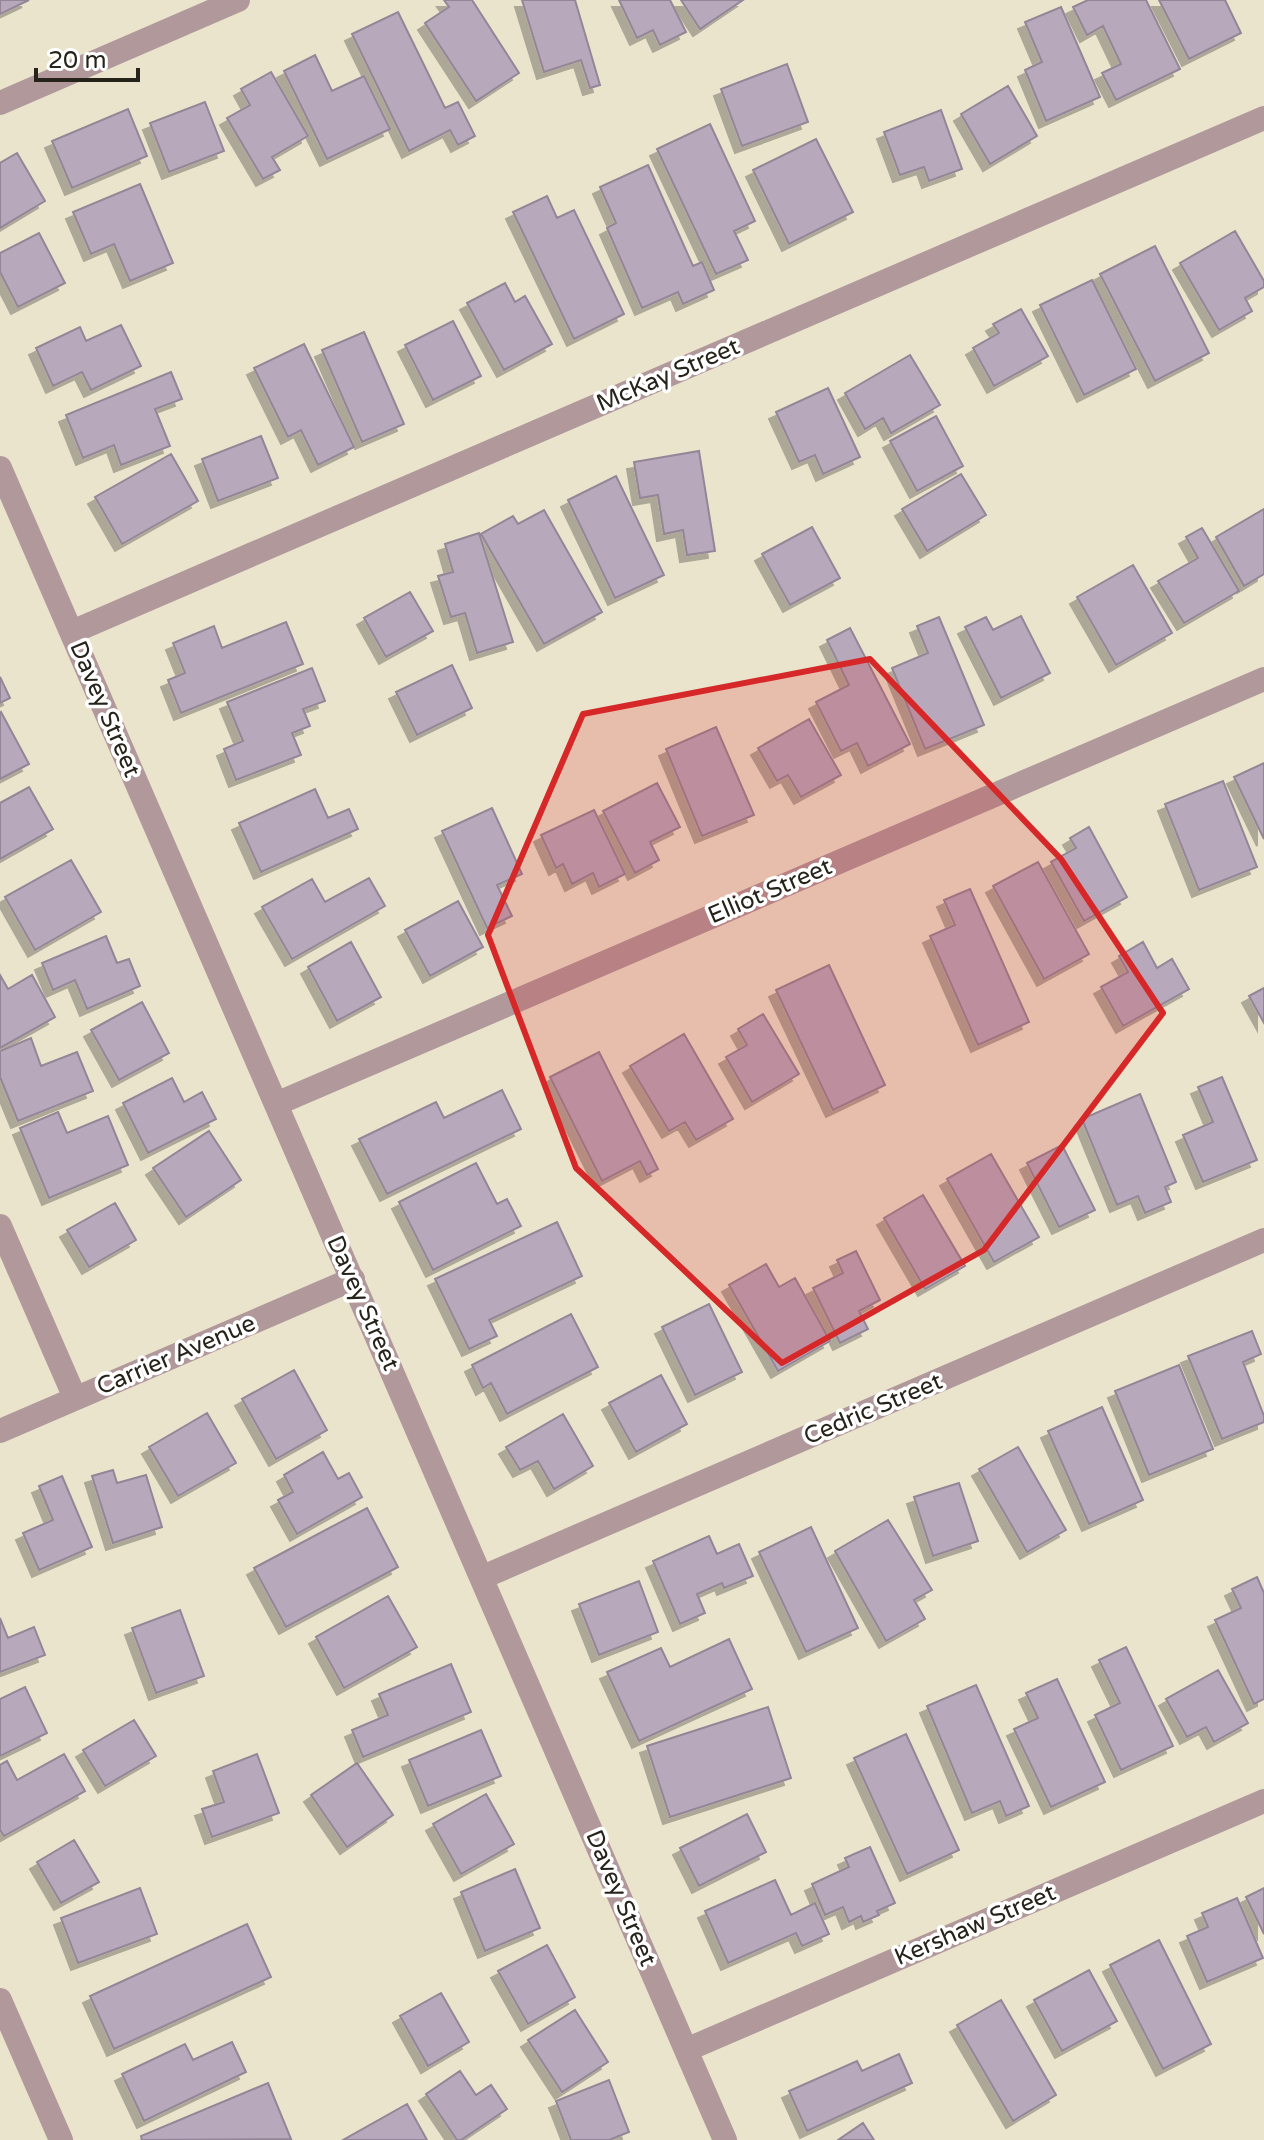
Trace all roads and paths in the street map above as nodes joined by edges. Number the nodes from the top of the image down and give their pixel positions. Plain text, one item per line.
1 (238, 0) edge
2 (0, 103) edge
3 (1264, 118) edge
4 (0, 468) edge
5 (72, 632) junction
6 (1264, 679) edge
7 (276, 1104) junction
8 (0, 1226) edge
9 (1264, 1240) edge
10 (353, 1279) junction
11 (75, 1398) junction
12 (0, 1431) edge
13 (483, 1577) junction
14 (1264, 1801) edge
15 (0, 2000) edge
16 (686, 2050) junction
17 (61, 2140) edge
18 (725, 2140) edge

1 - 2 street
3 - 5 street, McKay Street
4 - 5 street, Davey Street
5 - 7 street, Davey Street
6 - 7 street, Elliot Street
7 - 10 street, Davey Street
8 - 11 street
9 - 13 street, Cedric Street
10 - 11 street, Carrier Avenue
10 - 13 street, Davey Street
11 - 12 street, Carrier Avenue
13 - 16 street, Davey Street
14 - 16 street, Kershaw Street
15 - 17 street
16 - 18 street, Davey Street

